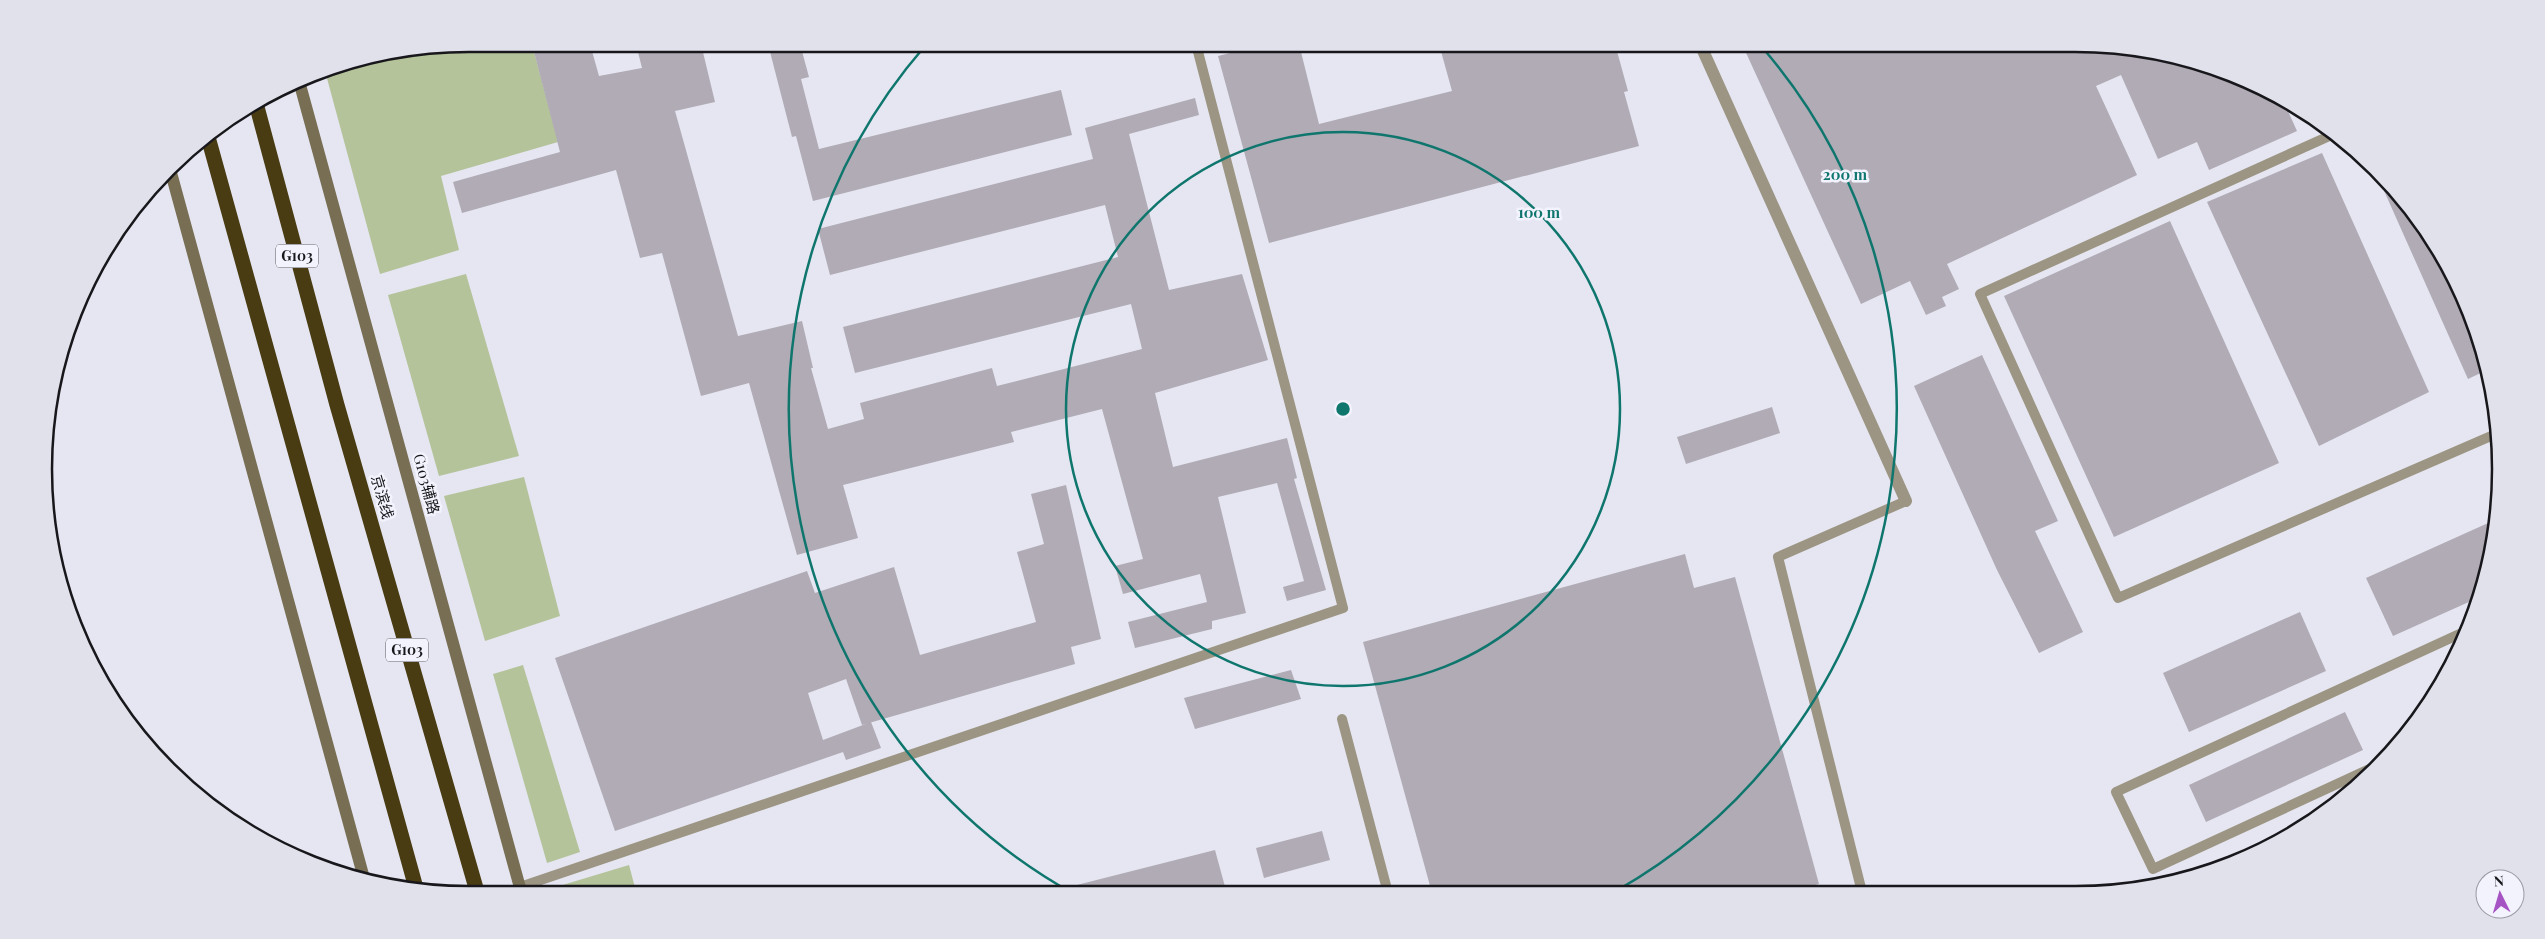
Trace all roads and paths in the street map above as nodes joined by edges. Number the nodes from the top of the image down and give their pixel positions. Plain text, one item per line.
1 (1198, 52) edge
2 (1704, 52) edge
3 (300, 89) edge
4 (258, 110) edge
5 (2327, 137) edge
6 (210, 144) edge
7 (172, 178) edge
8 (2491, 436) edge
9 (1906, 500) joint
10 (2458, 635) edge
11 (1342, 718) dead end
12 (2360, 773) edge
13 (362, 872) edge
14 (415, 883) edge
15 (475, 886) edge
16 (520, 886) edge
17 (536, 886) edge
18 (1386, 886) edge
19 (1860, 886) edge

1 - 17 lane
2 - 9 street
3 - 16 street, G103辅路
4 - 15 highway, 京滨线 / G103
5 - 8 lane
6 - 14 highway
7 - 13 street
9 - 19 lane
10 - 12 lane
11 - 18 lane

